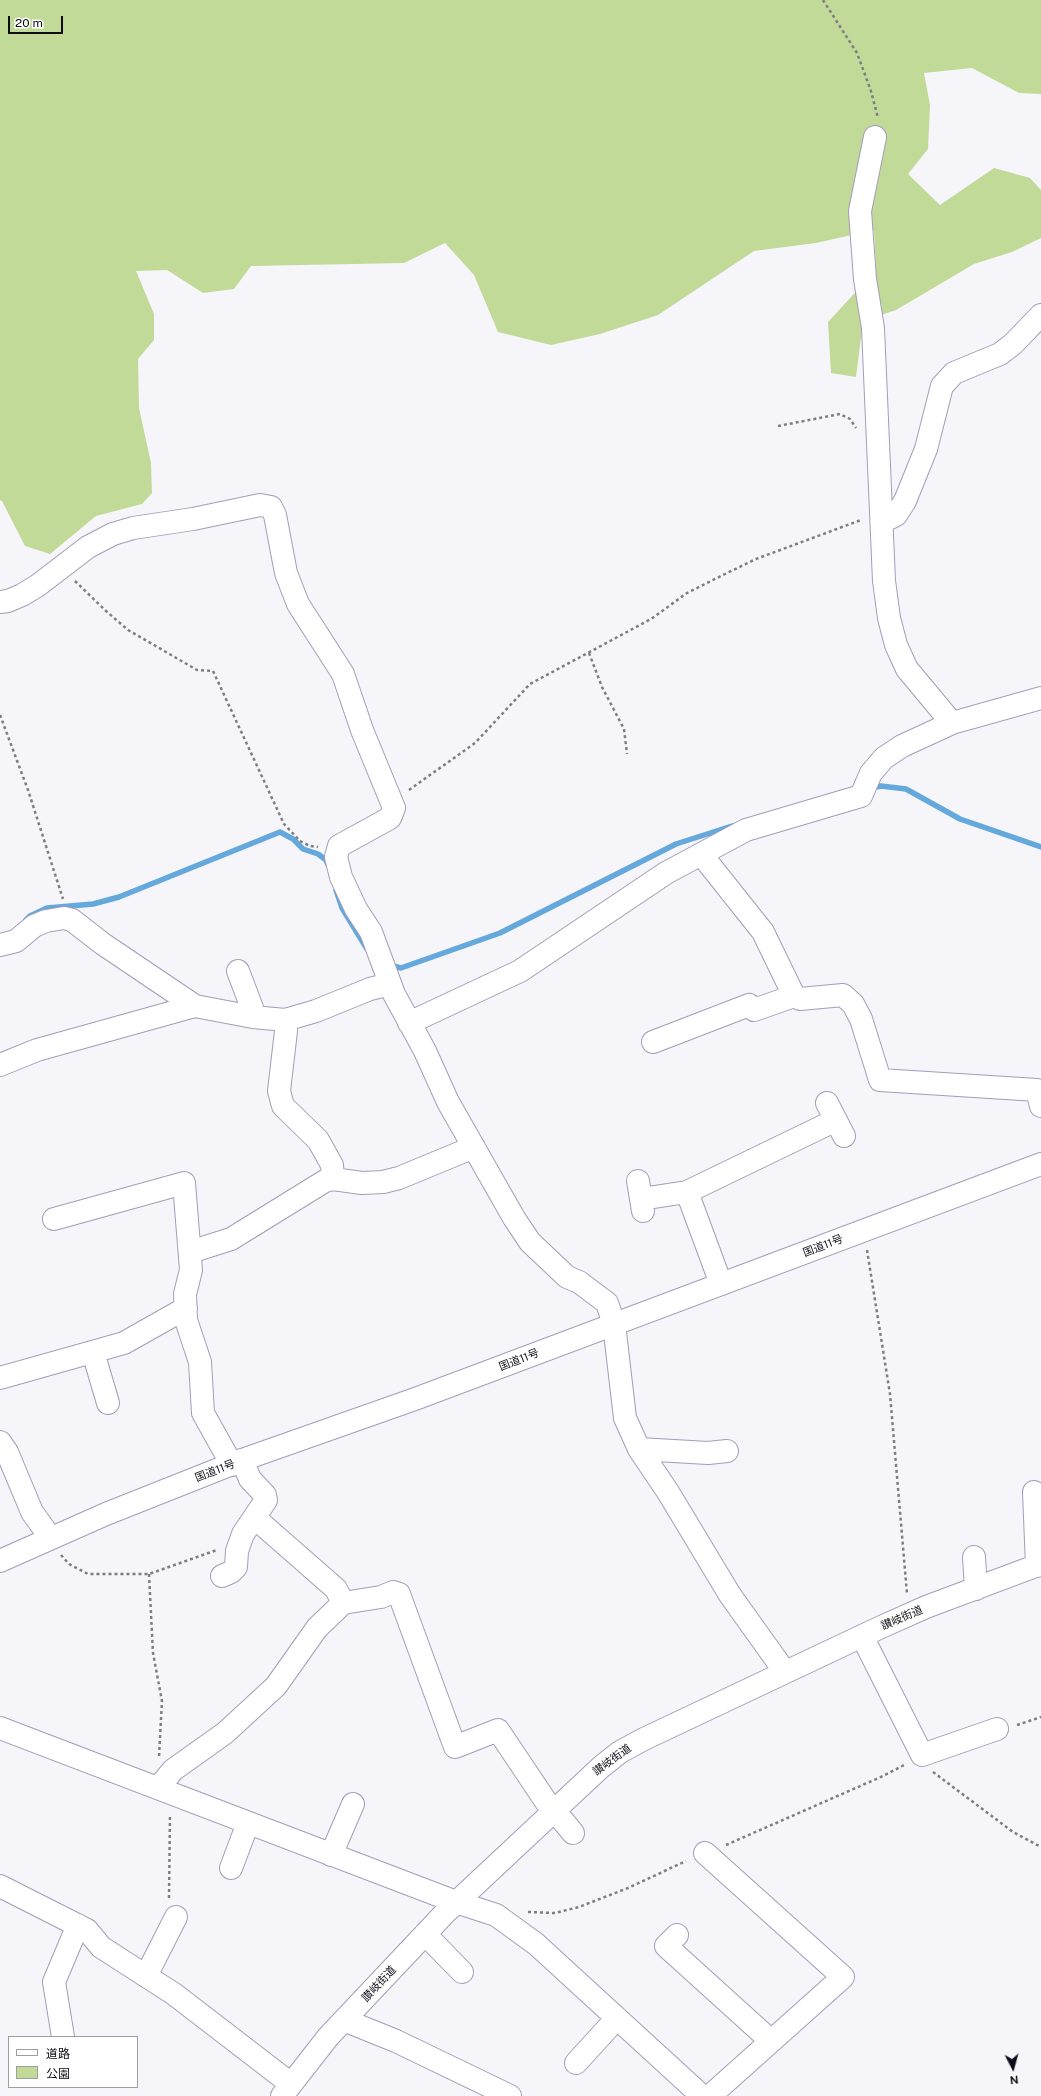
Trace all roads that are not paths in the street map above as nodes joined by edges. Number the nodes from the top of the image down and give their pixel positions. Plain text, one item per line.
1 (875, 138) road end
2 (1041, 315) edge
3 (882, 517) junction
4 (0, 602) edge
5 (1041, 698) edge
6 (952, 723) junction
7 (701, 854) junction
8 (0, 945) edge
9 (238, 971) dead end
10 (390, 984) junction
11 (794, 996) junction
12 (194, 1006) junction
13 (252, 1017) junction
14 (285, 1020) junction
15 (409, 1023) junction
16 (653, 1042) dead end
17 (0, 1065) edge
18 (1041, 1106) edge
19 (836, 1120) dead end
20 (474, 1148) junction
21 (1041, 1164) edge
22 (333, 1179) junction
23 (687, 1192) junction
24 (641, 1197) dead end
25 (54, 1219) dead end
26 (190, 1252) junction
27 (721, 1284) junction
28 (186, 1308) junction
29 (614, 1324) junction
30 (93, 1352) junction
31 (0, 1378) edge
32 (108, 1403) dead end
33 (0, 1442) edge
34 (639, 1449) junction
35 (727, 1450) dead end
36 (237, 1462) junction
37 (1034, 1492) dead end
38 (249, 1526) junction
39 (50, 1537) junction
40 (974, 1557) dead end
41 (0, 1561) edge
42 (1039, 1565) edge
43 (222, 1576) dead end
44 (976, 1589) junction
45 (342, 1604) junction
46 (862, 1636) junction
47 (786, 1672) junction
48 (0, 1728) edge
49 (997, 1729) road end
50 (164, 1790) junction
51 (353, 1804) dead end
52 (553, 1811) junction
53 (248, 1823) junction
54 (572, 1833) dead end
55 (705, 1853) dead end
56 (331, 1855) junction
57 (232, 1868) dead end
58 (0, 1886) edge
59 (456, 1902) junction
60 (173, 1908) road end
61 (78, 1925) junction
62 (425, 1934) junction
63 (677, 1935) dead end
64 (462, 1972) dead end
65 (146, 1976) junction
66 (617, 2018) junction
67 (344, 2020) junction
68 (63, 2036) edge
69 (771, 2041) junction
70 (576, 2063) dead end
71 (286, 2090) edge
72 (510, 2096) edge
73 (702, 2096) edge
74 (710, 2096) edge

1 - 3 main road
2 - 3 main road
3 - 6 main road
4 - 10 main road
5 - 6 main road
6 - 7 main road
7 - 11 main road
7 - 15 main road
8 - 12 main road
9 - 13 main road
10 - 14 main road
10 - 15 main road
11 - 16 main road
11 - 18 main road
12 - 13 main road
12 - 17 main road
13 - 14 main road
14 - 22 main road
15 - 20 main road
19 - 23 main road
20 - 22 main road
20 - 29 main road
21 - 27 main road, 国道11号
22 - 26 main road
23 - 24 main road
23 - 27 main road
25 - 26 main road
26 - 28 main road
27 - 29 main road, 国道11号
28 - 30 main road
28 - 36 main road
29 - 34 main road
29 - 36 main road, 国道11号
30 - 31 main road
30 - 32 main road
33 - 39 main road
34 - 35 main road
34 - 47 main road
36 - 38 main road
36 - 39 main road, 国道11号
37 - 42 main road
38 - 43 main road
38 - 45 main road
39 - 41 main road, 国道11号
40 - 44 main road
42 - 44 main road, 讃岐街道
44 - 46 main road, 讃岐街道
45 - 50 main road
45 - 52 main road
46 - 47 main road, 讃岐街道
46 - 49 main road
47 - 52 main road, 讃岐街道
48 - 50 main road
50 - 53 main road
51 - 56 main road
52 - 54 main road
52 - 59 main road, 讃岐街道
53 - 56 main road
53 - 57 main road
55 - 69 main road
56 - 59 main road
58 - 61 main road
59 - 62 main road, 讃岐街道
59 - 66 main road
60 - 65 main road
61 - 65 main road
61 - 68 main road
62 - 64 main road
62 - 67 main road, 讃岐街道
63 - 69 main road
65 - 71 main road
66 - 70 main road
66 - 73 main road
67 - 71 main road, 讃岐街道
67 - 72 main road
69 - 74 main road

